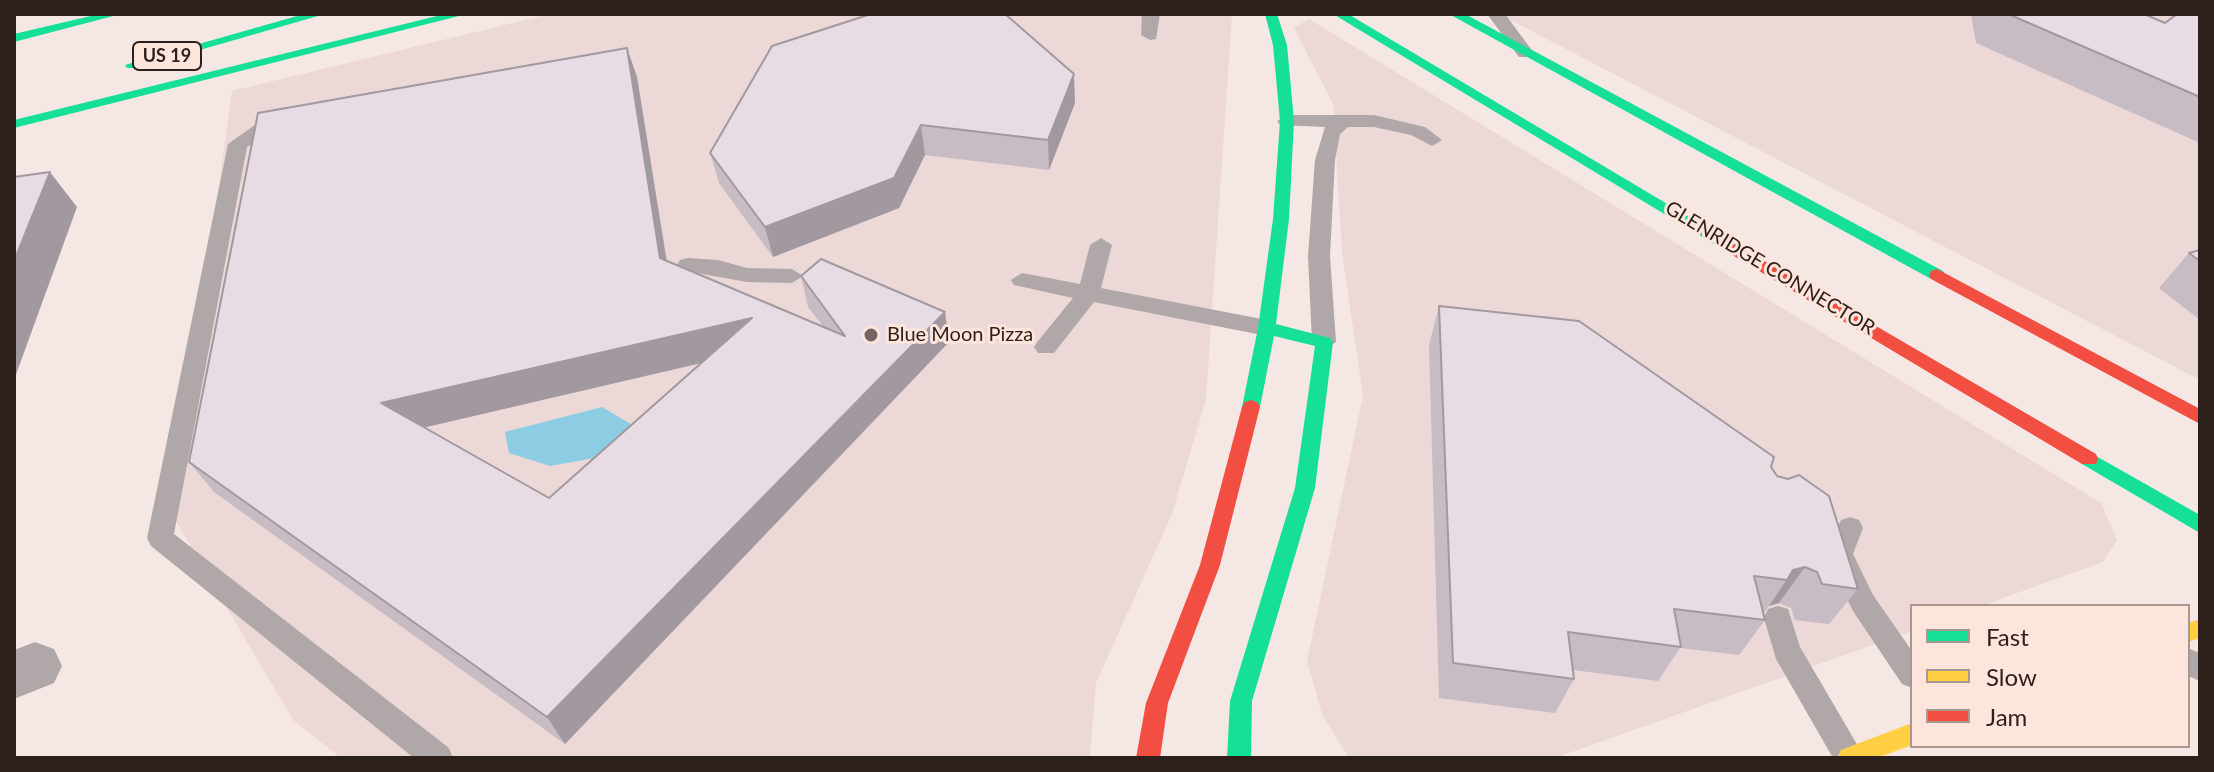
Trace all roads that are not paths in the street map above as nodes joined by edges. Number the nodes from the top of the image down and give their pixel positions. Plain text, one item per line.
1 (115, 14) edge
2 (319, 14) edge
3 (461, 14) edge
4 (1151, 14) edge
5 (1271, 14) edge
6 (1339, 14) edge
7 (1455, 14) edge
8 (1496, 14) edge
9 (1150, 35) dead end
10 (14, 38) edge
11 (1525, 53) junction
12 (116, 69) dead end
13 (297, 120) edge
14 (1287, 121) junction
15 (1341, 123) junction
16 (14, 124) edge
17 (1432, 140) dead end
18 (1101, 245) dead end
19 (688, 265) dead end
20 (792, 276) dead end
21 (1022, 280) dead end
22 (1088, 294) junction
23 (1267, 328) junction
24 (1324, 342) junction
25 (1046, 347) dead end
26 (2200, 417) edge
27 (2200, 525) edge
28 (1850, 528) dead end
29 (1778, 618) edge
30 (1910, 672) edge
31 (1910, 735) edge
32 (438, 758) edge
33 (1148, 758) edge
34 (1239, 758) edge
35 (1850, 758) edge

1 - 10 main road
2 - 12 main road, US 19
3 - 16 main road
4 - 9 lane
5 - 14 main road
6 - 27 main road, GLENRIDGE CONNECTOR
7 - 11 main road
8 - 11 lane
11 - 26 main road
13 - 32 lane
14 - 15 lane
14 - 23 main road
15 - 17 lane
15 - 24 lane
18 - 22 lane
19 - 20 lane
21 - 22 lane
22 - 23 lane
22 - 25 lane
23 - 24 main road
23 - 33 main road
24 - 34 main road
28 - 30 lane
29 - 35 lane
31 - 35 main road

